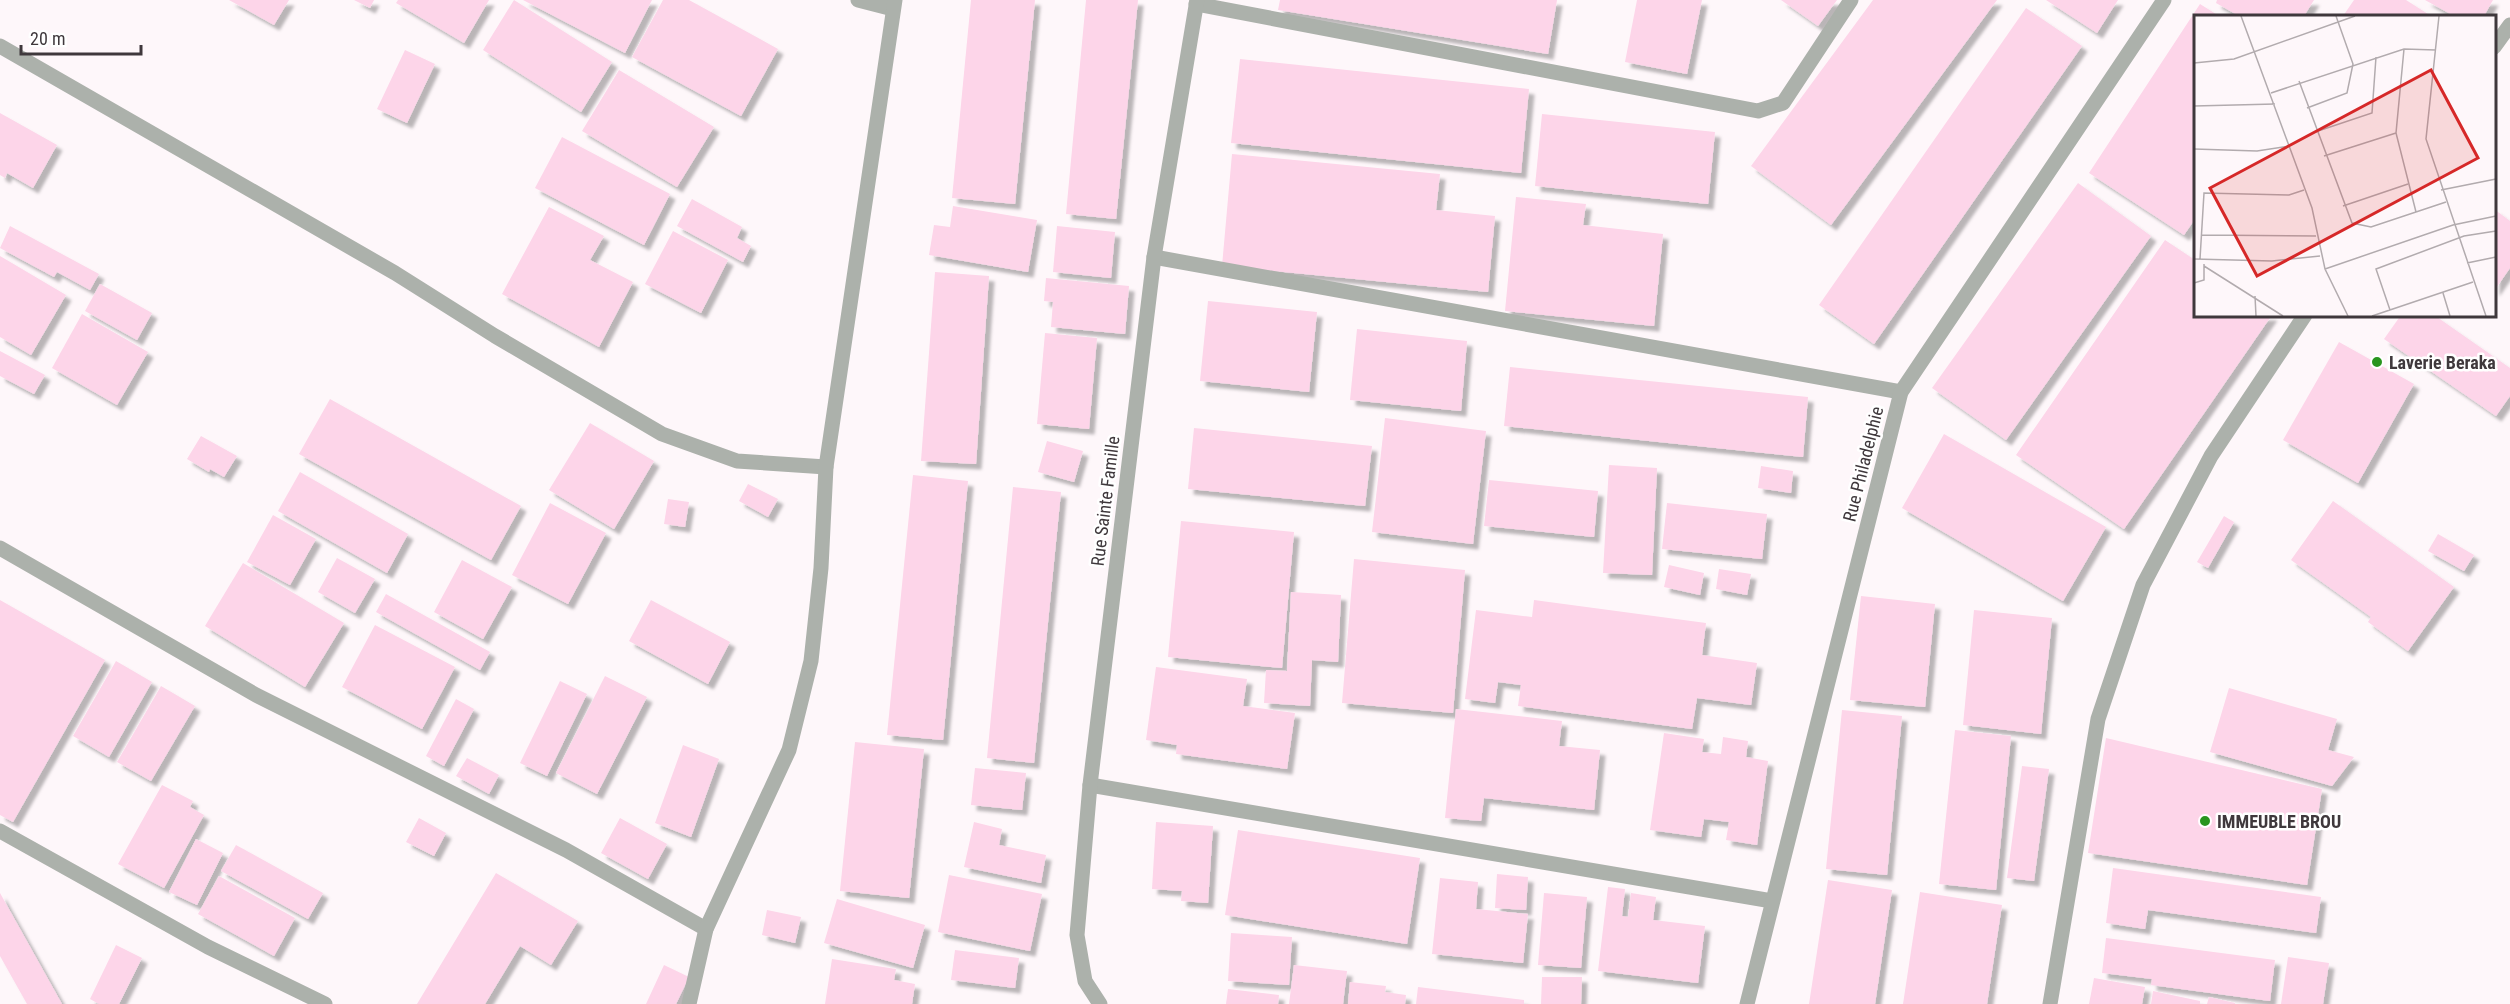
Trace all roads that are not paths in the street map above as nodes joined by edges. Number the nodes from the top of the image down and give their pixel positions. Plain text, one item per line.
1 (858, 0) edge
2 (1851, 0) edge
3 (2164, 0) edge
4 (1196, 2) edge
5 (894, 4) edge
6 (2510, 25) edge
7 (2495, 44) edge
8 (0, 46) edge
9 (1154, 257) junction
10 (2304, 316) edge
11 (1901, 392) junction
12 (826, 467) junction
13 (0, 548) edge
14 (1090, 785) junction
15 (0, 831) edge
16 (1772, 901) junction
17 (706, 929) junction
18 (325, 1004) edge
19 (689, 1004) edge
20 (1100, 1004) edge
21 (1747, 1004) edge
22 (2050, 1004) edge

1 - 5 street
2 - 4 street
3 - 11 street, Rue Philadelphie
4 - 9 street, Rue Sainte Famille
5 - 12 street
6 - 7 street
8 - 12 street
9 - 11 street
9 - 14 street, Rue Sainte Famille
10 - 22 street
11 - 16 street, Rue Philadelphie
12 - 17 street
13 - 17 street
14 - 16 street
14 - 20 street, Rue Sainte Famille
15 - 18 street
16 - 21 street, Rue Philadelphie
17 - 19 street

